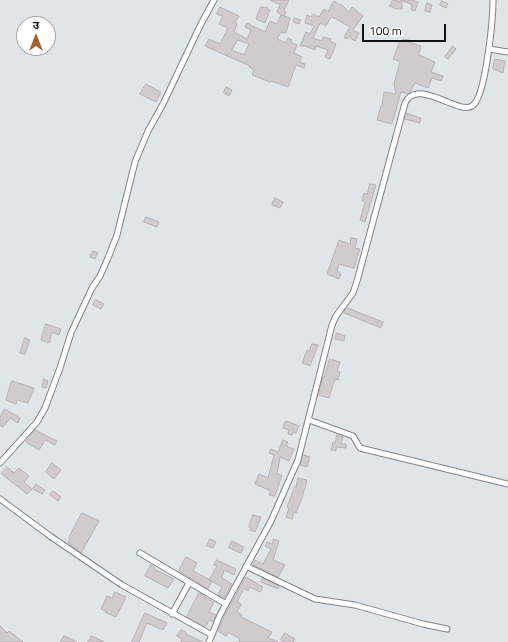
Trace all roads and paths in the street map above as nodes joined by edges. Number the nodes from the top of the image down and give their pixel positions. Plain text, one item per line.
1 (214, 0) edge
2 (493, 0) edge
3 (489, 49) junction
4 (508, 52) edge
5 (309, 420) junction
6 (0, 464) edge
7 (508, 484) edge
8 (0, 499) edge
9 (140, 552) dead end
10 (246, 566) junction
11 (189, 583) junction
12 (226, 604) junction
13 (172, 614) junction
14 (447, 629) dead end
15 (211, 640) edge

1 - 6 street
2 - 3 street
3 - 4 street
3 - 5 street
5 - 7 street
5 - 10 street
8 - 13 street
9 - 11 street
10 - 12 street
10 - 14 street
11 - 12 street
11 - 13 street
12 - 15 street
13 - 15 street

